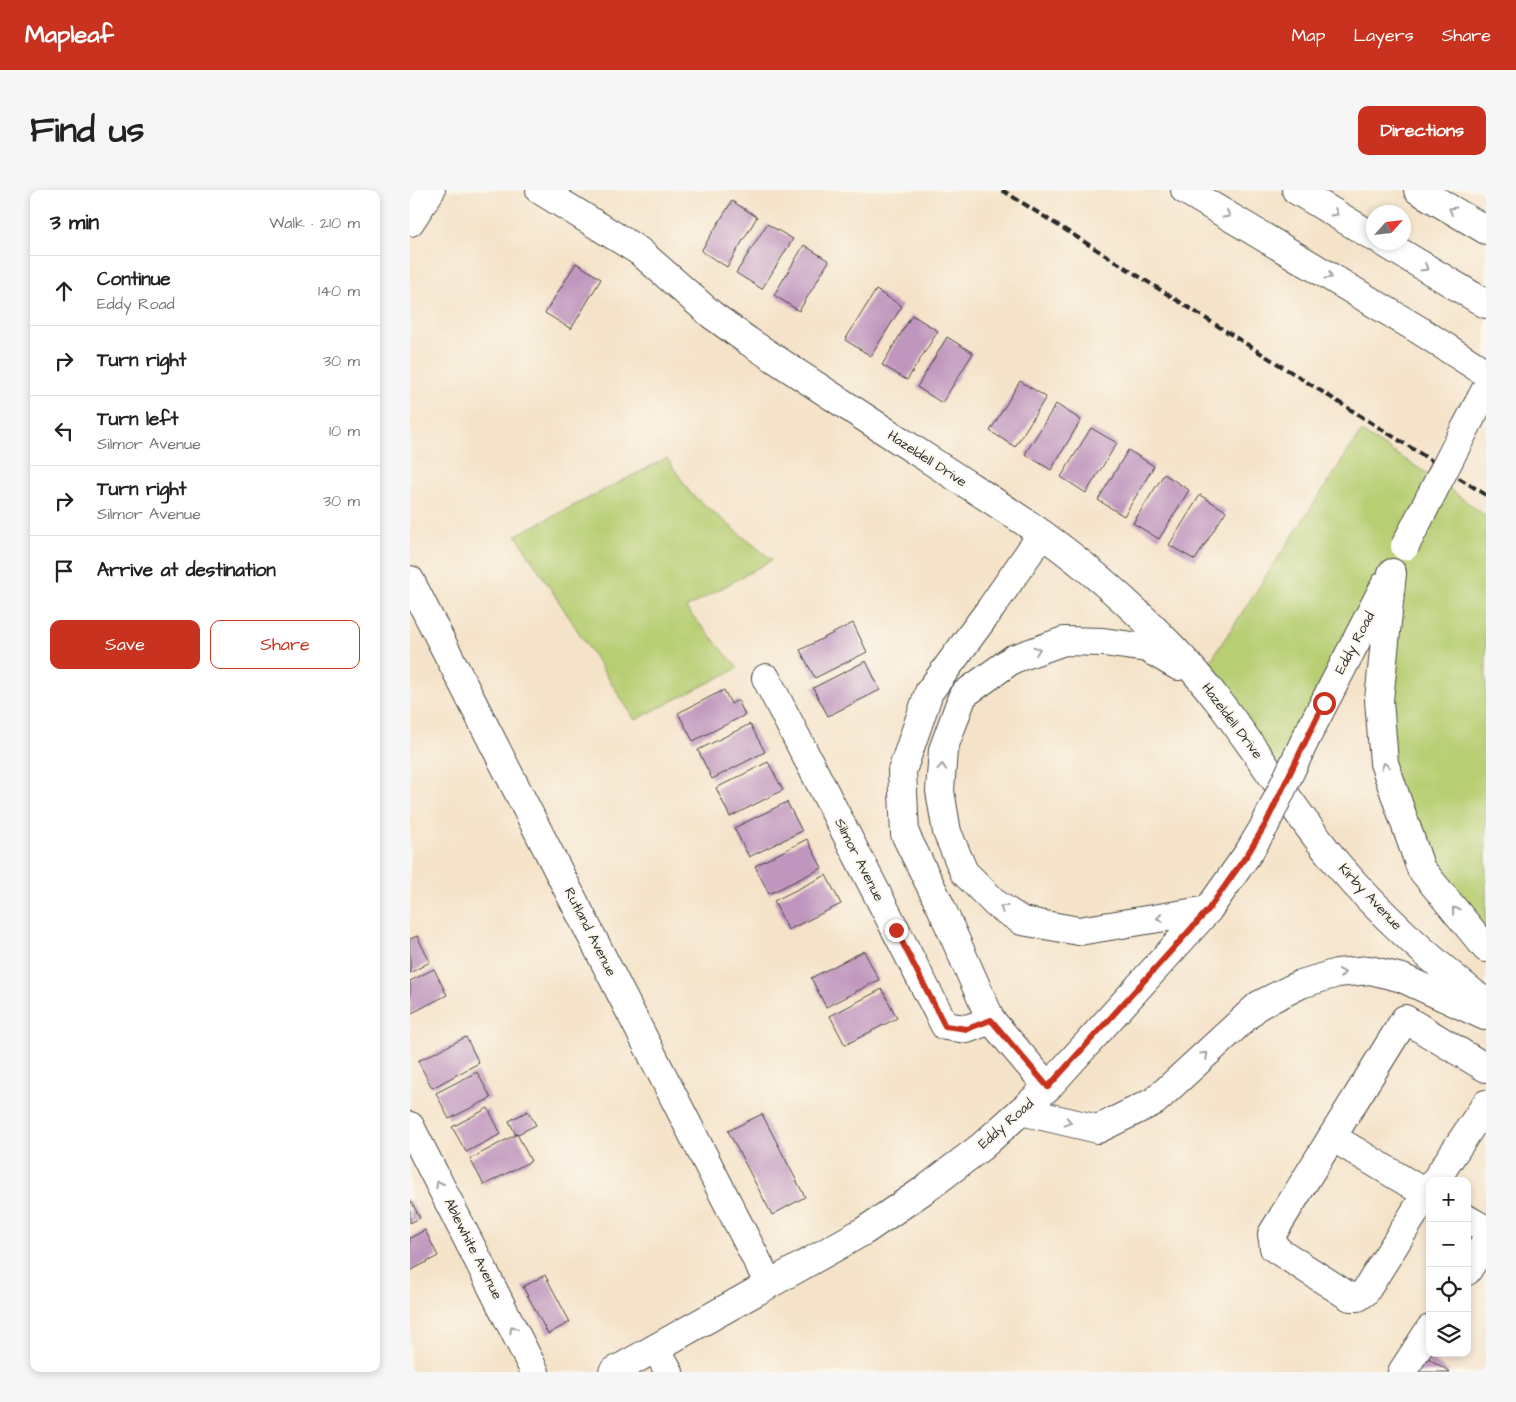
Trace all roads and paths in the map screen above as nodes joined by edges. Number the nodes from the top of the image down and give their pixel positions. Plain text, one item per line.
1 (431, 190) edge
2 (540, 190) edge
3 (1185, 190) edge
4 (1296, 190) edge
5 (1418, 190) edge
6 (410, 222) edge
7 (1486, 230) edge
8 (1366, 232) edge
9 (1396, 250) edge
10 (1486, 304) edge
11 (1486, 373) edge
12 (1486, 389) edge
13 (1042, 534) junction
14 (1392, 573) junction
15 (410, 580) edge
16 (991, 608) junction
17 (766, 678) dead end
18 (1199, 678) junction
19 (963, 695) junction
20 (1271, 774) joint
21 (1208, 910) junction
22 (1486, 948) edge
23 (1486, 1003) edge
24 (1486, 1016) edge
25 (991, 1020) junction
26 (1486, 1068) edge
27 (1048, 1087) junction
28 (1486, 1104) edge
29 (1021, 1111) junction
30 (410, 1126) edge
31 (1332, 1137) junction
32 (1438, 1177) edge
33 (1426, 1188) edge
34 (1426, 1196) edge
35 (1471, 1221) edge
36 (1486, 1230) edge
37 (1486, 1242) edge
38 (1470, 1267) edge
39 (769, 1284) junction
40 (1426, 1335) edge
41 (656, 1348) junction
42 (535, 1372) edge
43 (613, 1372) edge
44 (668, 1372) edge
45 (1402, 1372) edge

1 - 6 main road
2 - 13 main road, Hazeldell Drive
3 -> 11 main road
4 -> 8 main road
7 -> 5 main road
9 -> 10 main road
12 - 14 main road, Eddy Road, bridge
13 - 16 main road
13 - 18 main road, Hazeldell Drive
14 - 21 main road, Eddy Road, bridge
22 -> 14 main road
15 - 39 main road, Rutland Avenue
16 - 19 main road
16 - 25 main road
17 - 25 main road, Silmor Avenue
19 -> 18 main road
18 - 20 main road, Hazeldell Drive
21 -> 19 main road
20 - 23 main road, Kirby Avenue
21 - 27 main road, Eddy Road
29 -> 24 main road
25 - 27 main road
26 - 31 main road
27 - 29 main road, Eddy Road
28 - 32 main road
29 - 39 main road, Eddy Road
42 -> 30 main road, Ablewhite Avenue
31 - 33 main road
31 - 34 main road
35 - 36 main road
37 - 38 main road
39 - 41 main road, Eddy Road
40 - 45 main road
41 - 43 main road, Eddy Road
41 - 44 main road

